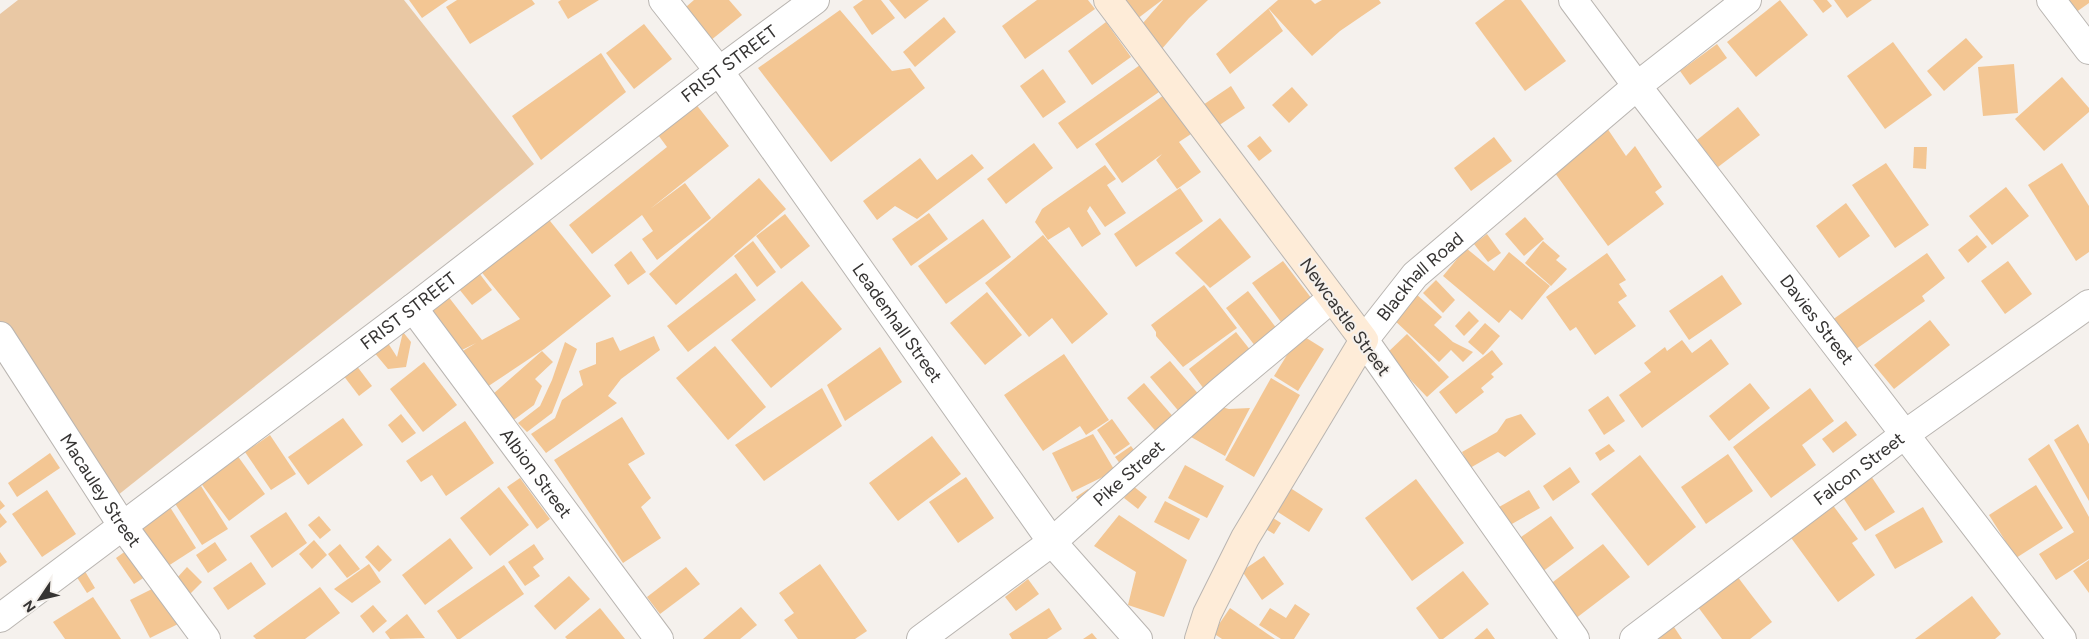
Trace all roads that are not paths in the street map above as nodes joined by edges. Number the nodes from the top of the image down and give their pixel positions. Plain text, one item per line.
1 (663, 0) edge
2 (815, 0) edge
3 (1108, 0) edge
4 (1573, 0) edge
5 (1747, 0) edge
6 (2051, 0) edge
7 (2089, 50) edge
8 (718, 71) junction
9 (1637, 86) junction
10 (1332, 298) junction
11 (2089, 304) edge
12 (413, 308) junction
13 (0, 336) edge
14 (1364, 340) junction
15 (1904, 435) junction
16 (122, 525) junction
17 (1052, 542) junction
18 (0, 618) edge
19 (206, 639) edge
20 (659, 639) edge
21 (920, 639) edge
22 (1138, 639) edge
23 (1199, 639) edge
24 (1575, 639) edge
25 (1634, 639) edge
26 (2062, 639) edge

1 - 8 street, Leadenhall Street
2 - 8 street, FRIST STREET
3 - 10 street, Newcastle Street
4 - 9 street, Davies Street
5 - 9 street, Blackhall Road
6 - 7 street
8 - 12 street, FRIST STREET
8 - 17 street, Leadenhall Street
9 - 14 street, Blackhall Road
9 - 15 street, Davies Street
10 - 14 street, Newcastle Street
10 - 17 street, Pike Street
11 - 15 street, Falcon Street
12 - 16 street, FRIST STREET
12 - 20 street, Albion Street
13 - 16 street, Macauley Street
14 - 23 street, Blackhall Road
14 - 24 street, Newcastle Street
15 - 25 street, Falcon Street
15 - 26 street, Davies Street
16 - 18 street, FRIST STREET
16 - 19 street, Macauley Street
17 - 21 street, Pike Street
17 - 22 street, Leadenhall Street

